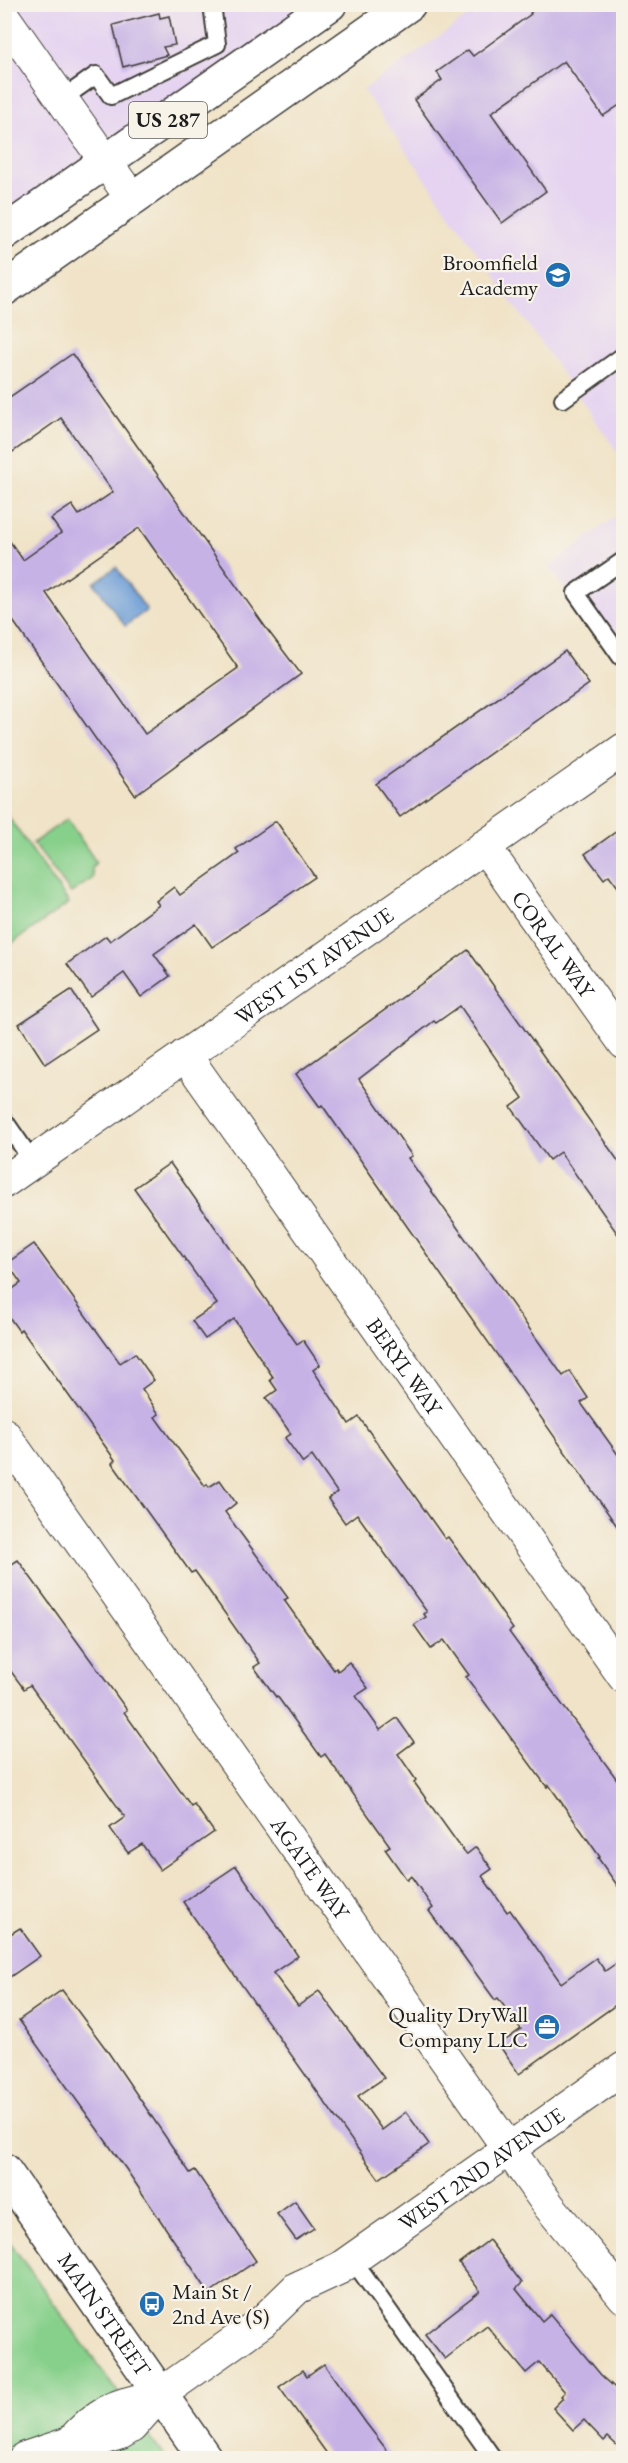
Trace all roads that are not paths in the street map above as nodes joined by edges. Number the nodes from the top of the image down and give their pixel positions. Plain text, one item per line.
1 (212, 4) edge
2 (330, 4) edge
3 (410, 4) edge
4 (6, 24) edge
5 (62, 99) junction
6 (107, 163) junction
7 (132, 199) junction
8 (4, 233) edge
9 (4, 289) edge
10 (624, 356) edge
11 (562, 399) dead end
12 (624, 560) edge
13 (624, 655) edge
14 (624, 748) edge
15 (484, 846) junction
16 (624, 1043) edge
17 (185, 1055) junction
18 (4, 1120) edge
19 (33, 1162) junction
20 (4, 1182) edge
21 (4, 1434) edge
22 (624, 1677) edge
23 (624, 2068) edge
24 (508, 2150) junction
25 (4, 2170) edge
26 (346, 2264) junction
27 (624, 2298) edge
28 (159, 2395) junction
29 (25, 2458) edge
30 (205, 2458) edge
31 (493, 2458) edge

1 - 5 lane
2 - 6 main road, US 287
3 - 7 main road, US 287
4 - 5 street
5 - 6 street
6 - 7 street
6 - 8 main road, US 287
7 - 9 main road, US 287
10 - 11 lane
12 - 13 lane
14 - 15 street, WEST 1ST AVENUE
15 - 16 street, CORAL WAY
15 - 17 street, WEST 1ST AVENUE
17 - 19 street, WEST 1ST AVENUE
17 - 22 street, BERYL WAY
18 - 19 lane
19 - 20 street, WEST 1ST AVENUE
21 - 24 street, AGATE WAY
23 - 24 street, WEST 2ND AVENUE
24 - 26 street, WEST 2ND AVENUE
24 - 27 street, AGATE WAY
25 - 28 main road, MAIN STREET
26 - 28 street, WEST 2ND AVENUE
26 - 31 lane
28 - 29 street
28 - 30 main road, MAIN STREET

